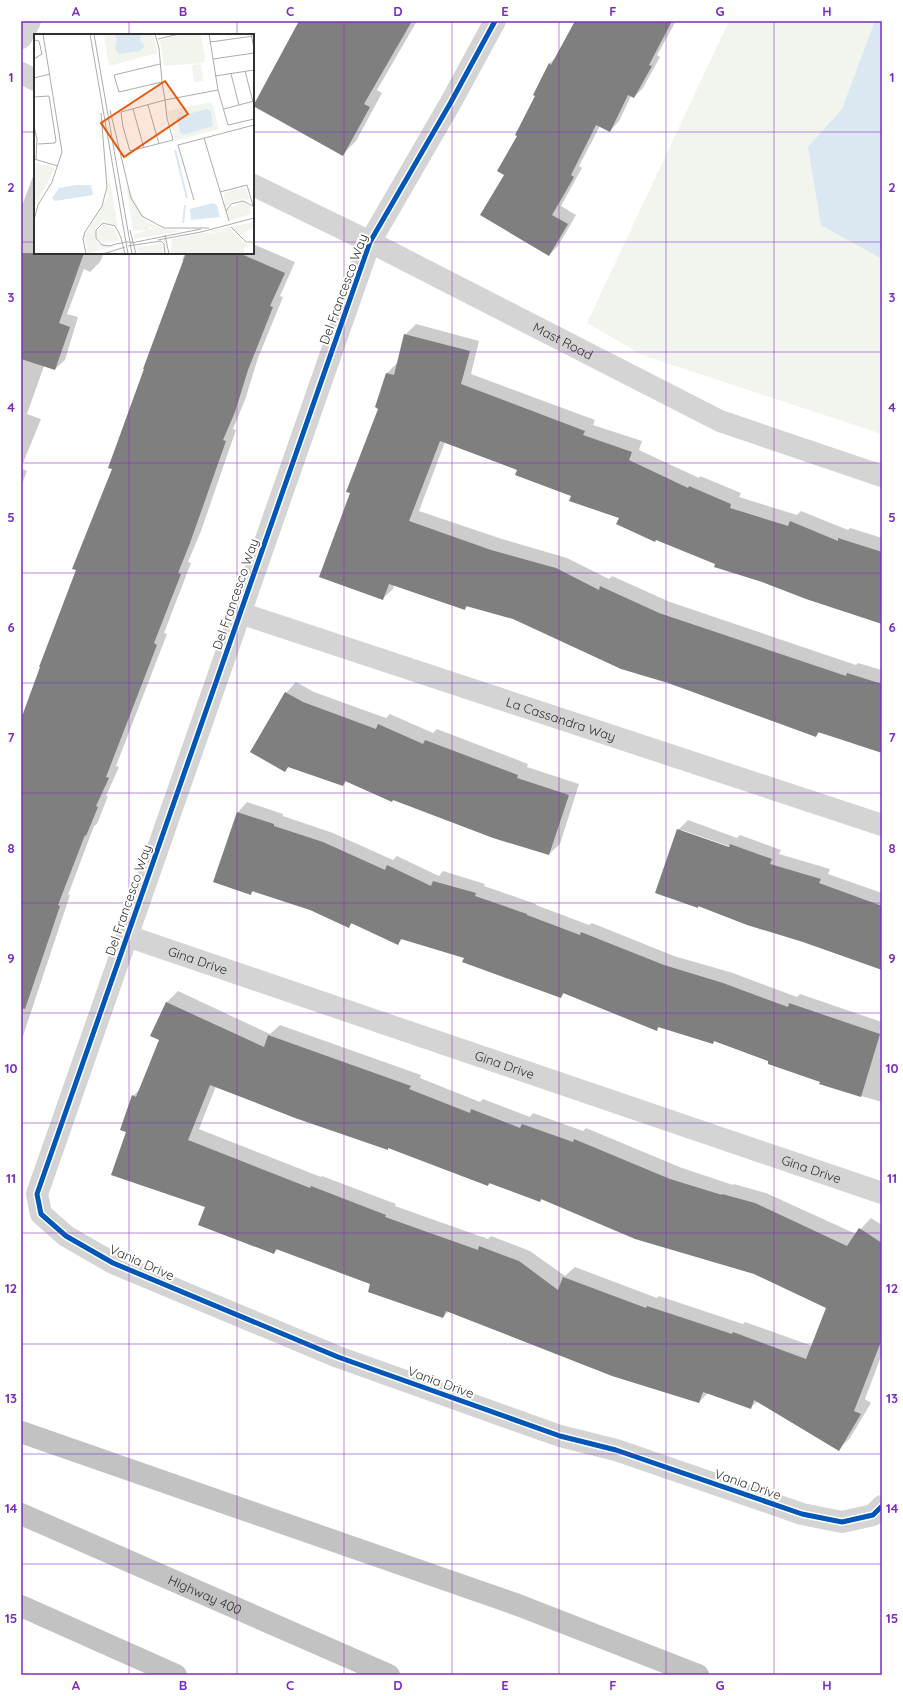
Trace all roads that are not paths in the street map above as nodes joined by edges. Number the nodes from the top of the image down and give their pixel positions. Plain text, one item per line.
1 (30, 21) edge
2 (495, 21) edge
3 (21, 38) edge
4 (21, 73) edge
5 (34, 80) edge
6 (254, 185) edge
7 (370, 242) junction
8 (882, 476) edge
9 (240, 613) junction
10 (882, 825) edge
11 (127, 936) junction
12 (882, 1193) edge
13 (37, 1194) joint
14 (21, 1432) edge
15 (878, 1511) edge
16 (21, 1514) edge
17 (21, 1606) edge
18 (176, 1675) edge
19 (389, 1675) edge
20 (698, 1675) edge

1 - 3 street
2 - 7 street, Del Francesco Way
4 - 5 street
6 - 7 street, Mast Road
7 - 8 street, Mast Road
7 - 9 street, Del Francesco Way
9 - 10 street, La Cassandra Way
9 - 11 street, Del Francesco Way
11 - 12 street, Gina Drive
11 - 13 street, Del Francesco Way
13 - 15 street, Vania Drive
14 - 20 highway
16 - 19 highway, Highway 400
17 - 18 highway

